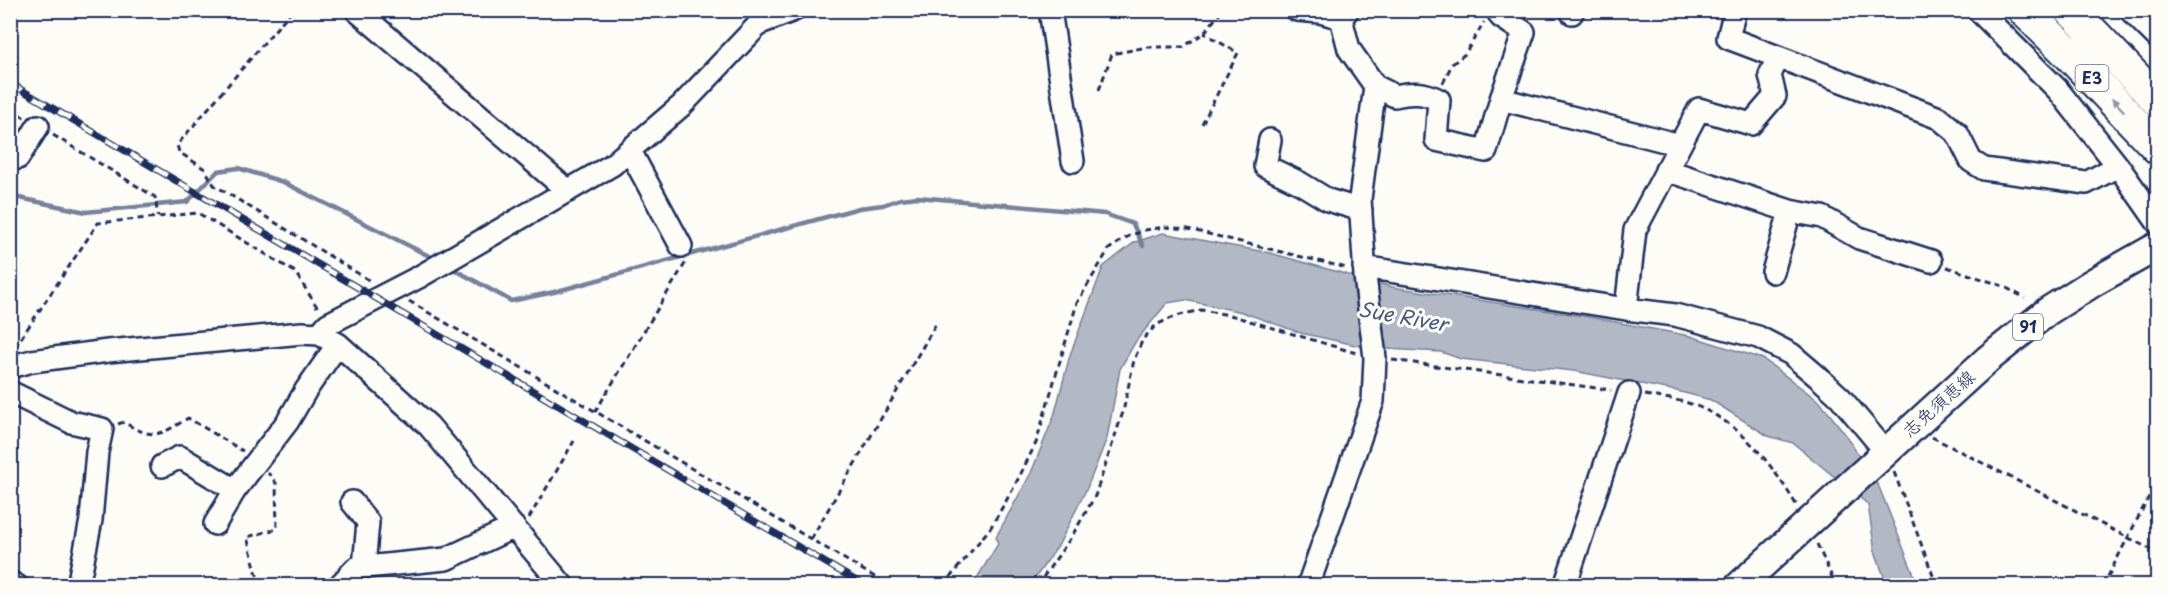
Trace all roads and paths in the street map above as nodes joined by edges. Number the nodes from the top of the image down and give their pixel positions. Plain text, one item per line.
1 (292, 10) edge
2 (356, 10) edge
3 (794, 10) edge
4 (1050, 10) edge
5 (1219, 10) edge
6 (1297, 10) edge
7 (1736, 10) edge
8 (1978, 10) edge
9 (2024, 10) edge
10 (2071, 10) edge
11 (2130, 10) edge
12 (1494, 12) edge
13 (1345, 14) edge
14 (755, 17) edge
15 (1204, 33) junction
16 (2157, 38) edge
17 (1778, 57) junction
18 (1375, 86) junction
19 (1099, 90) dead end
20 (1436, 98) junction
21 (1501, 99) junction
22 (2157, 100) edge
23 (10, 109) edge
24 (1202, 124) dead end
25 (38, 126) junction
26 (1270, 140) dead end
27 (1680, 145) junction
28 (2157, 148) edge
29 (630, 151) junction
30 (10, 154) edge
31 (1073, 161) dead end
32 (2118, 166) junction
33 (1666, 170) junction
34 (568, 191) junction
35 (1361, 210) junction
36 (1790, 211) junction
37 (158, 217) junction
38 (2157, 223) edge
39 (681, 246) joint
40 (2157, 246) edge
41 (1931, 261) joint
42 (1365, 272) junction
43 (1773, 272) dead end
44 (389, 293) junction
45 (2025, 298) dead end
46 (1626, 309) junction
47 (936, 324) dead end
48 (323, 329) junction
49 (339, 344) junction
50 (10, 353) edge
51 (1375, 358) junction
52 (10, 367) edge
53 (10, 392) edge
54 (1629, 393) dead end
55 (595, 412) junction
56 (1913, 427) junction
57 (102, 429) junction
58 (574, 441) dead end
59 (1886, 452) junction
60 (256, 460) junction
61 (162, 466) dead end
62 (2157, 479) edge
63 (235, 490) junction
64 (352, 502) dead end
65 (1813, 519) junction
66 (215, 524) dead end
67 (517, 530) junction
68 (2128, 537) junction
69 (811, 539) junction
70 (2157, 553) edge
71 (364, 567) junction
72 (10, 582) edge
73 (17, 585) edge
74 (78, 585) edge
75 (260, 585) edge
76 (339, 585) edge
77 (563, 585) edge
78 (890, 585) edge
79 (943, 585) edge
80 (1037, 585) edge
81 (1308, 585) edge
82 (1565, 585) edge
83 (1739, 585) edge
84 (1836, 585) edge
85 (1937, 585) edge
86 (2103, 585) edge

1 - 44 path
2 - 34 street
3 - 14 street
4 - 31 street
5 - 15 path
6 - 13 street
7 - 17 street
8 - 32 street
28 -> 9 highway, E3
10 - 22 highway, E3
11 - 16 street
12 - 20 path
12 - 21 street
13 - 18 street
14 - 29 street
15 - 19 path
15 - 24 path
17 - 27 street
17 - 32 street
18 - 20 street
18 - 35 street
20 - 21 street
21 - 27 street
23 - 25 path
25 - 30 street
25 - 37 path
26 - 35 street
27 - 33 street
29 - 34 street
29 - 39 street
32 - 38 street
33 - 36 street
33 - 46 street
34 - 44 street
35 - 42 street
36 - 41 street
36 - 43 street
37 - 48 path
37 - 50 path
39 - 55 path
40 - 56 main road, 志免須恵線 / 91
41 - 45 path
42 - 46 street
42 - 51 street
42 - 79 path
44 - 48 street
44 - 55 path
46 - 59 street
47 - 69 path
48 - 49 street
48 - 52 street
49 - 60 street
49 - 67 street
51 - 80 path
51 - 81 street
53 - 57 street
54 - 82 street
55 - 69 path
56 - 59 main road, 志免須恵線 / 91
56 - 68 path
57 - 60 path
57 - 74 street
58 - 67 path
59 - 65 main road, 志免須恵線 / 91
59 - 85 path
60 - 63 street
60 - 75 path
61 - 63 street
62 - 68 path
63 - 66 street
64 - 71 street
65 - 83 main road, 志免須恵線 / 91
65 - 84 path
67 - 71 street
67 - 77 street
68 - 70 path
68 - 86 path
69 - 78 path
71 - 76 street
72 - 73 street

